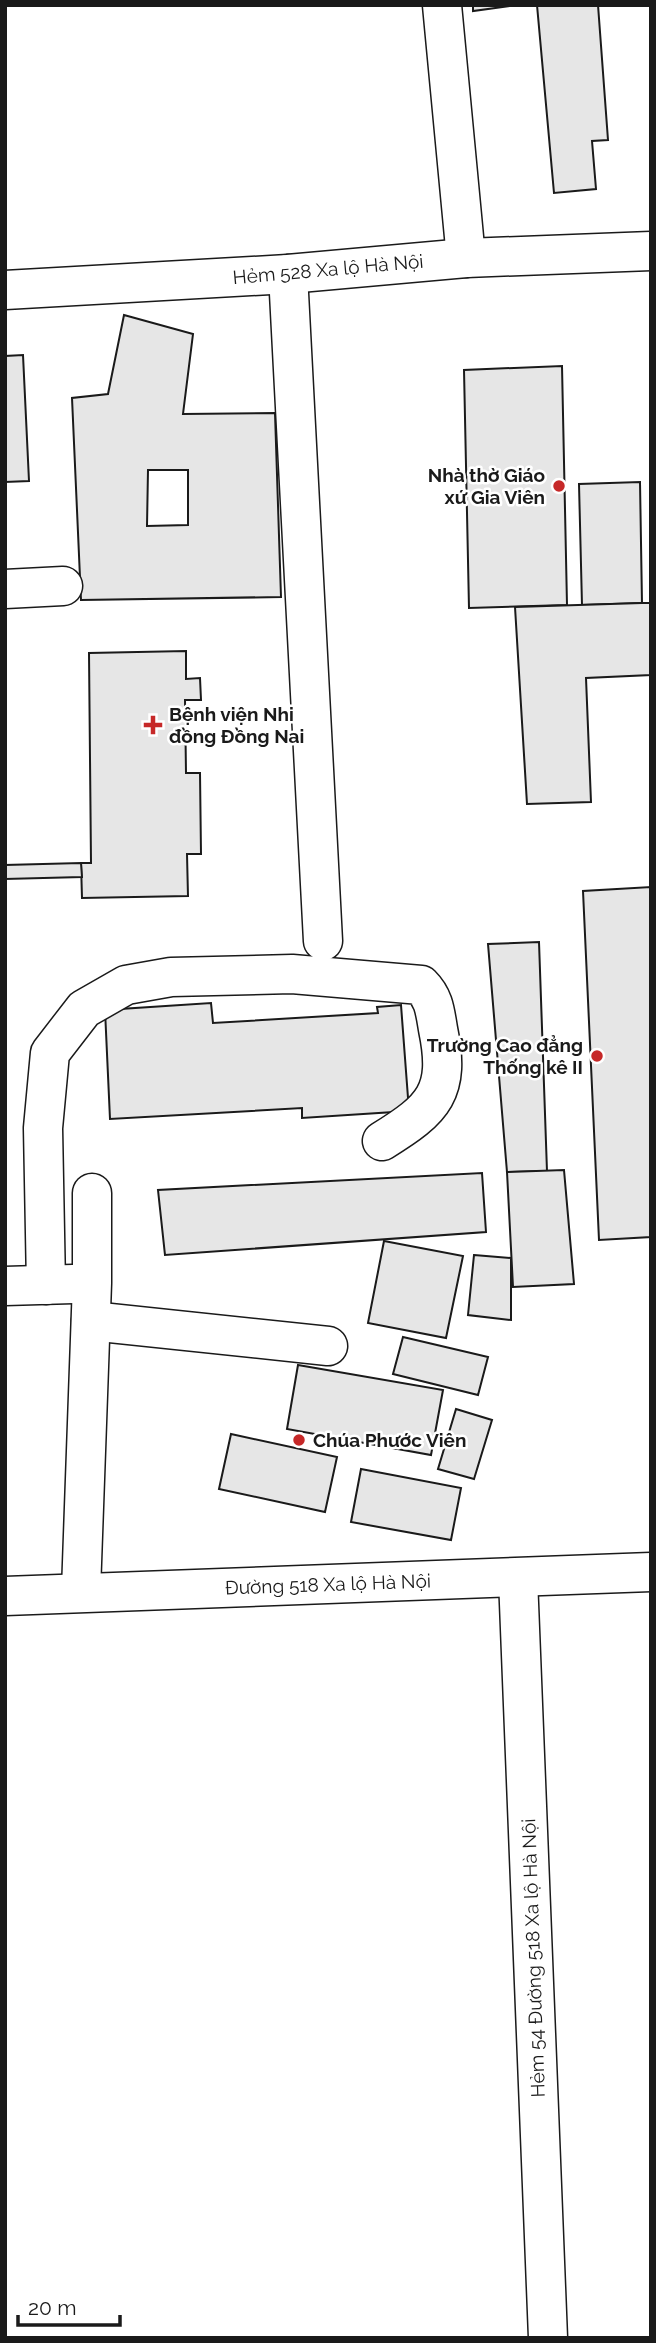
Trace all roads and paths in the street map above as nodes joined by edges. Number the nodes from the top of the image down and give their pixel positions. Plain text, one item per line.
1 (443, 5) edge
2 (651, 251) edge
3 (466, 258) junction
4 (288, 274) junction
5 (5, 290) edge
6 (62, 586) dead end
7 (5, 589) edge
8 (323, 941) dead end
9 (382, 1141) dead end
10 (92, 1194) dead end
11 (92, 1283) junction
12 (46, 1285) junction
13 (5, 1286) edge
14 (91, 1321) junction
15 (328, 1346) dead end
16 (651, 1572) edge
17 (518, 1578) junction
18 (81, 1591) junction
19 (5, 1596) edge
20 (548, 2338) edge

1 - 3 street
2 - 3 street, Hẻm 528 Xa lộ Hà Nội
3 - 4 street, Hẻm 528 Xa lộ Hà Nội
4 - 5 street, Hẻm 528 Xa lộ Hà Nội
4 - 8 street
6 - 7 street
9 - 12 street
10 - 11 street
11 - 12 street
11 - 14 street
12 - 13 street
14 - 15 street
14 - 18 street
16 - 17 street, Đường 518 Xa lộ Hà Nội
17 - 18 street, Đường 518 Xa lộ Hà Nội
17 - 20 street, Hẻm 54 Đường 518 Xa lộ Hà Nội
18 - 19 street, Đường 518 Xa lộ Hà Nội

